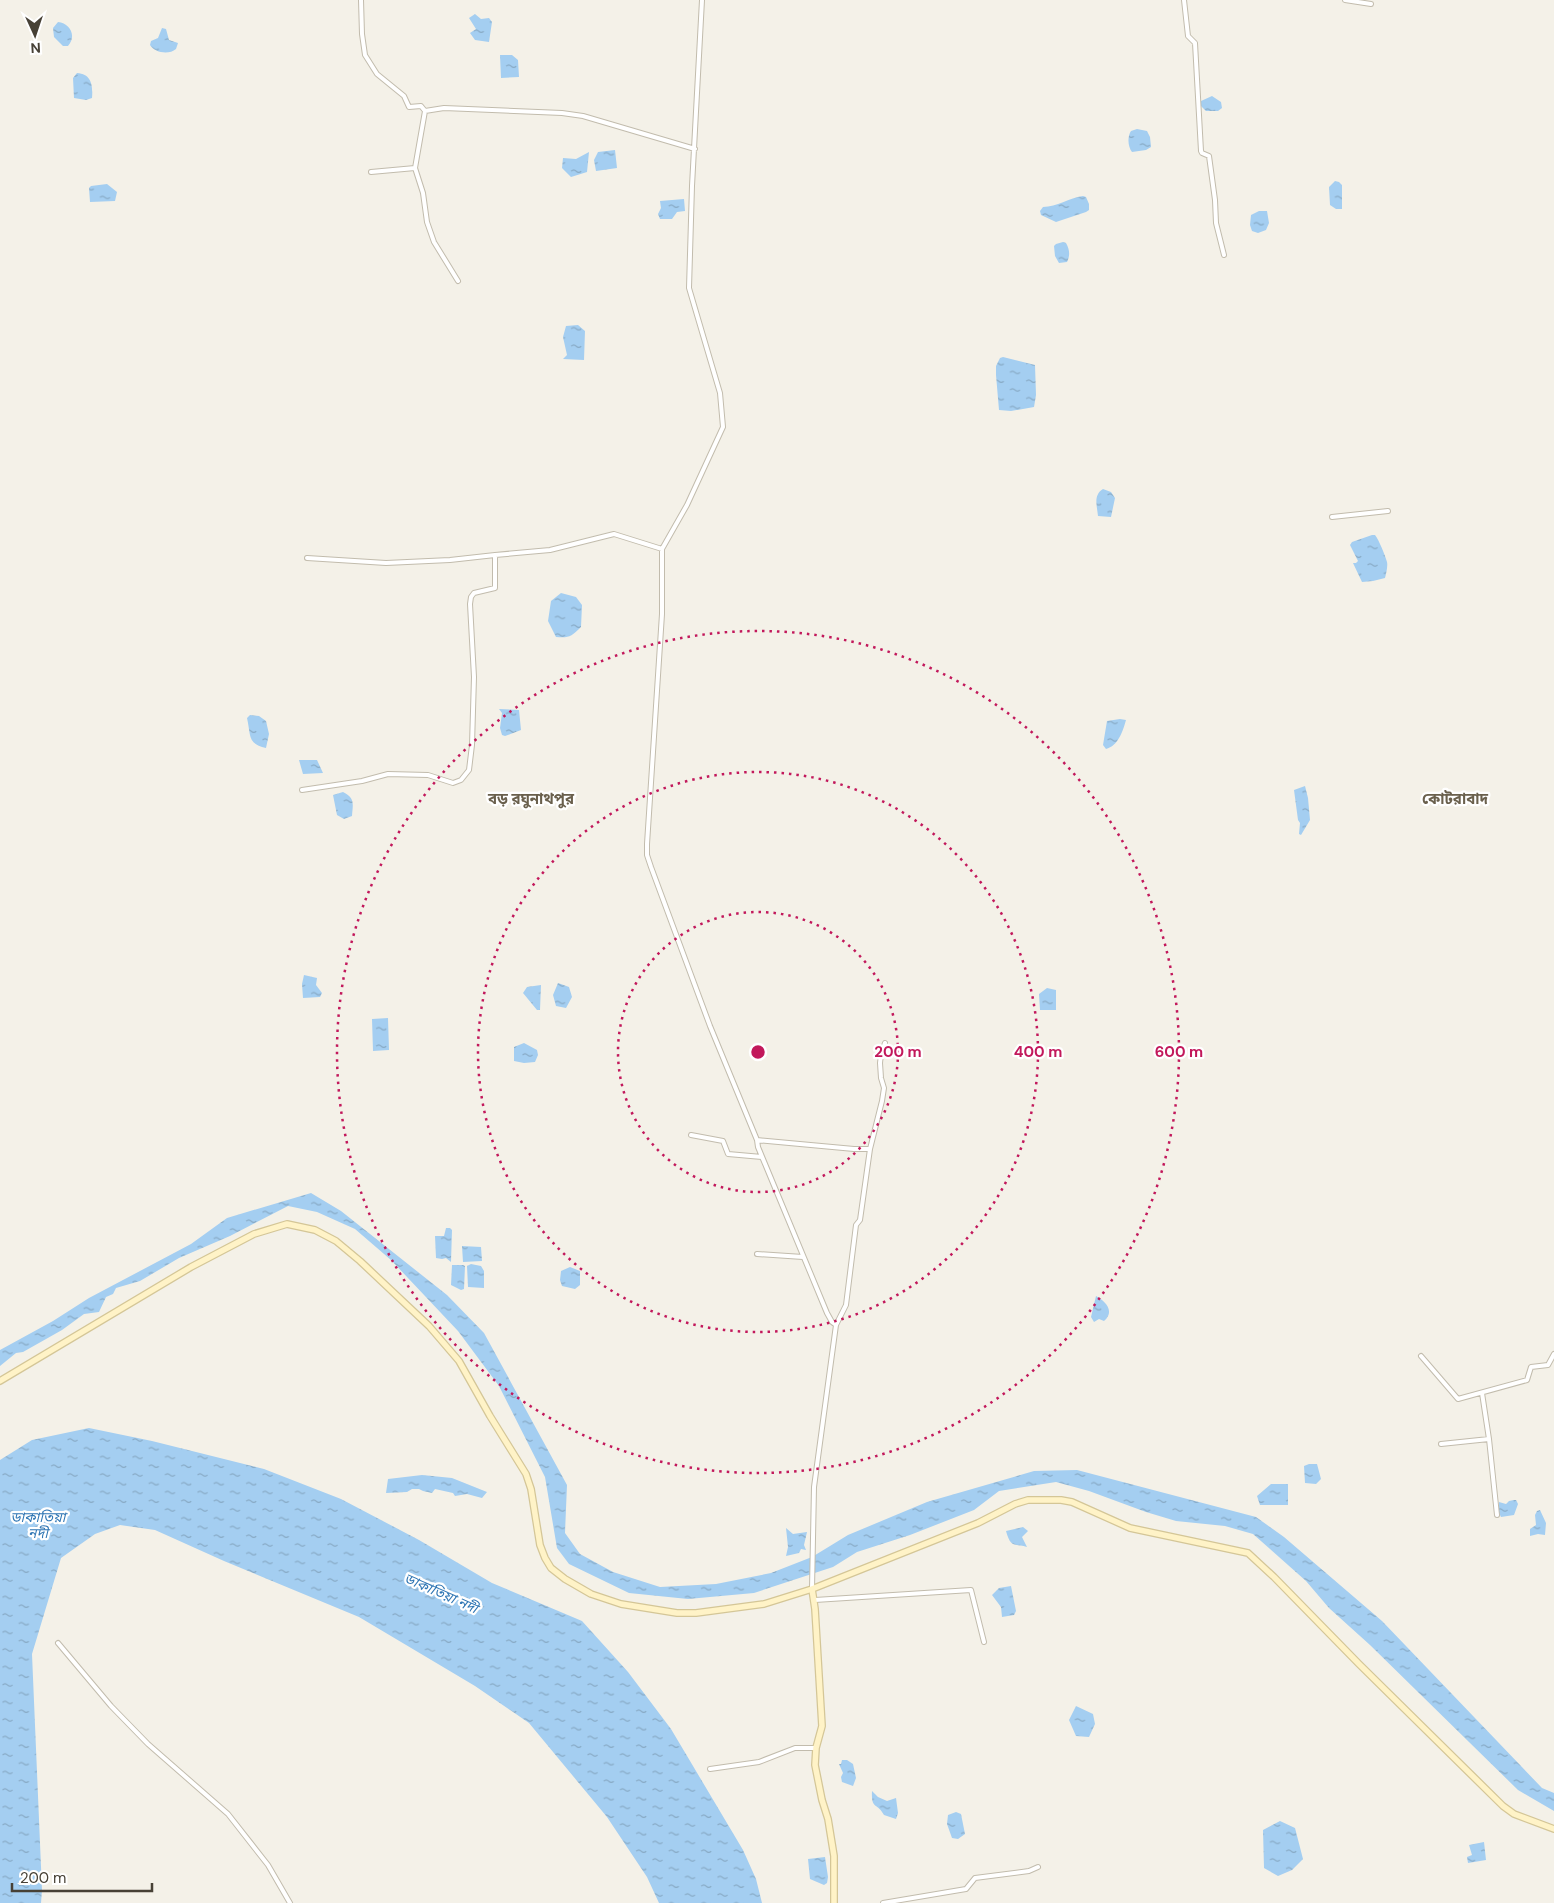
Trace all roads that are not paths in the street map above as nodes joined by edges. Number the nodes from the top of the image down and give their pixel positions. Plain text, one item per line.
1 (361, 0) edge
2 (702, 0) edge
3 (1184, 0) edge
4 (1345, 0) edge
5 (1370, 4) dead end
6 (424, 111) junction
7 (695, 149) junction
8 (415, 168) junction
9 (371, 172) dead end
10 (1224, 255) dead end
11 (458, 281) dead end
12 (1388, 511) dead end
13 (1332, 517) dead end
14 (662, 549) junction
15 (495, 555) junction
16 (307, 558) dead end
17 (302, 790) dead end
18 (885, 1043) dead end
19 (691, 1135) dead end
20 (757, 1140) junction
21 (870, 1149) junction
22 (762, 1157) junction
23 (757, 1254) dead end
24 (803, 1257) junction
25 (836, 1325) junction
26 (1554, 1354) edge
27 (1421, 1356) dead end
28 (0, 1381) edge
29 (1482, 1393) junction
30 (1489, 1440) junction
31 (1440, 1444) dead end
32 (1497, 1515) dead end
33 (812, 1589) junction
34 (815, 1600) junction
35 (984, 1642) dead end
36 (58, 1643) dead end
37 (816, 1748) junction
38 (710, 1769) dead end
39 (1554, 1829) edge
40 (1038, 1867) dead end
41 (290, 1903) edge
42 (834, 1903) edge
43 (883, 1903) edge

1 - 6 street
2 - 7 street
3 - 10 street
4 - 5 street
6 - 7 street
6 - 8 street
7 - 14 street
8 - 9 street
8 - 11 street
12 - 13 street
14 - 15 street
14 - 20 street
15 - 16 street
15 - 17 street
18 - 21 street
19 - 22 street
20 - 21 street
20 - 22 street
21 - 25 street
22 - 24 street
23 - 24 street
24 - 25 street
25 - 33 street
26 - 29 street
27 - 29 street
28 - 33 main road
29 - 30 street
30 - 31 street
30 - 32 street
33 - 34 main road
33 - 39 main road
34 - 35 street
34 - 37 main road
36 - 41 street
37 - 38 street
37 - 42 main road
40 - 43 street

